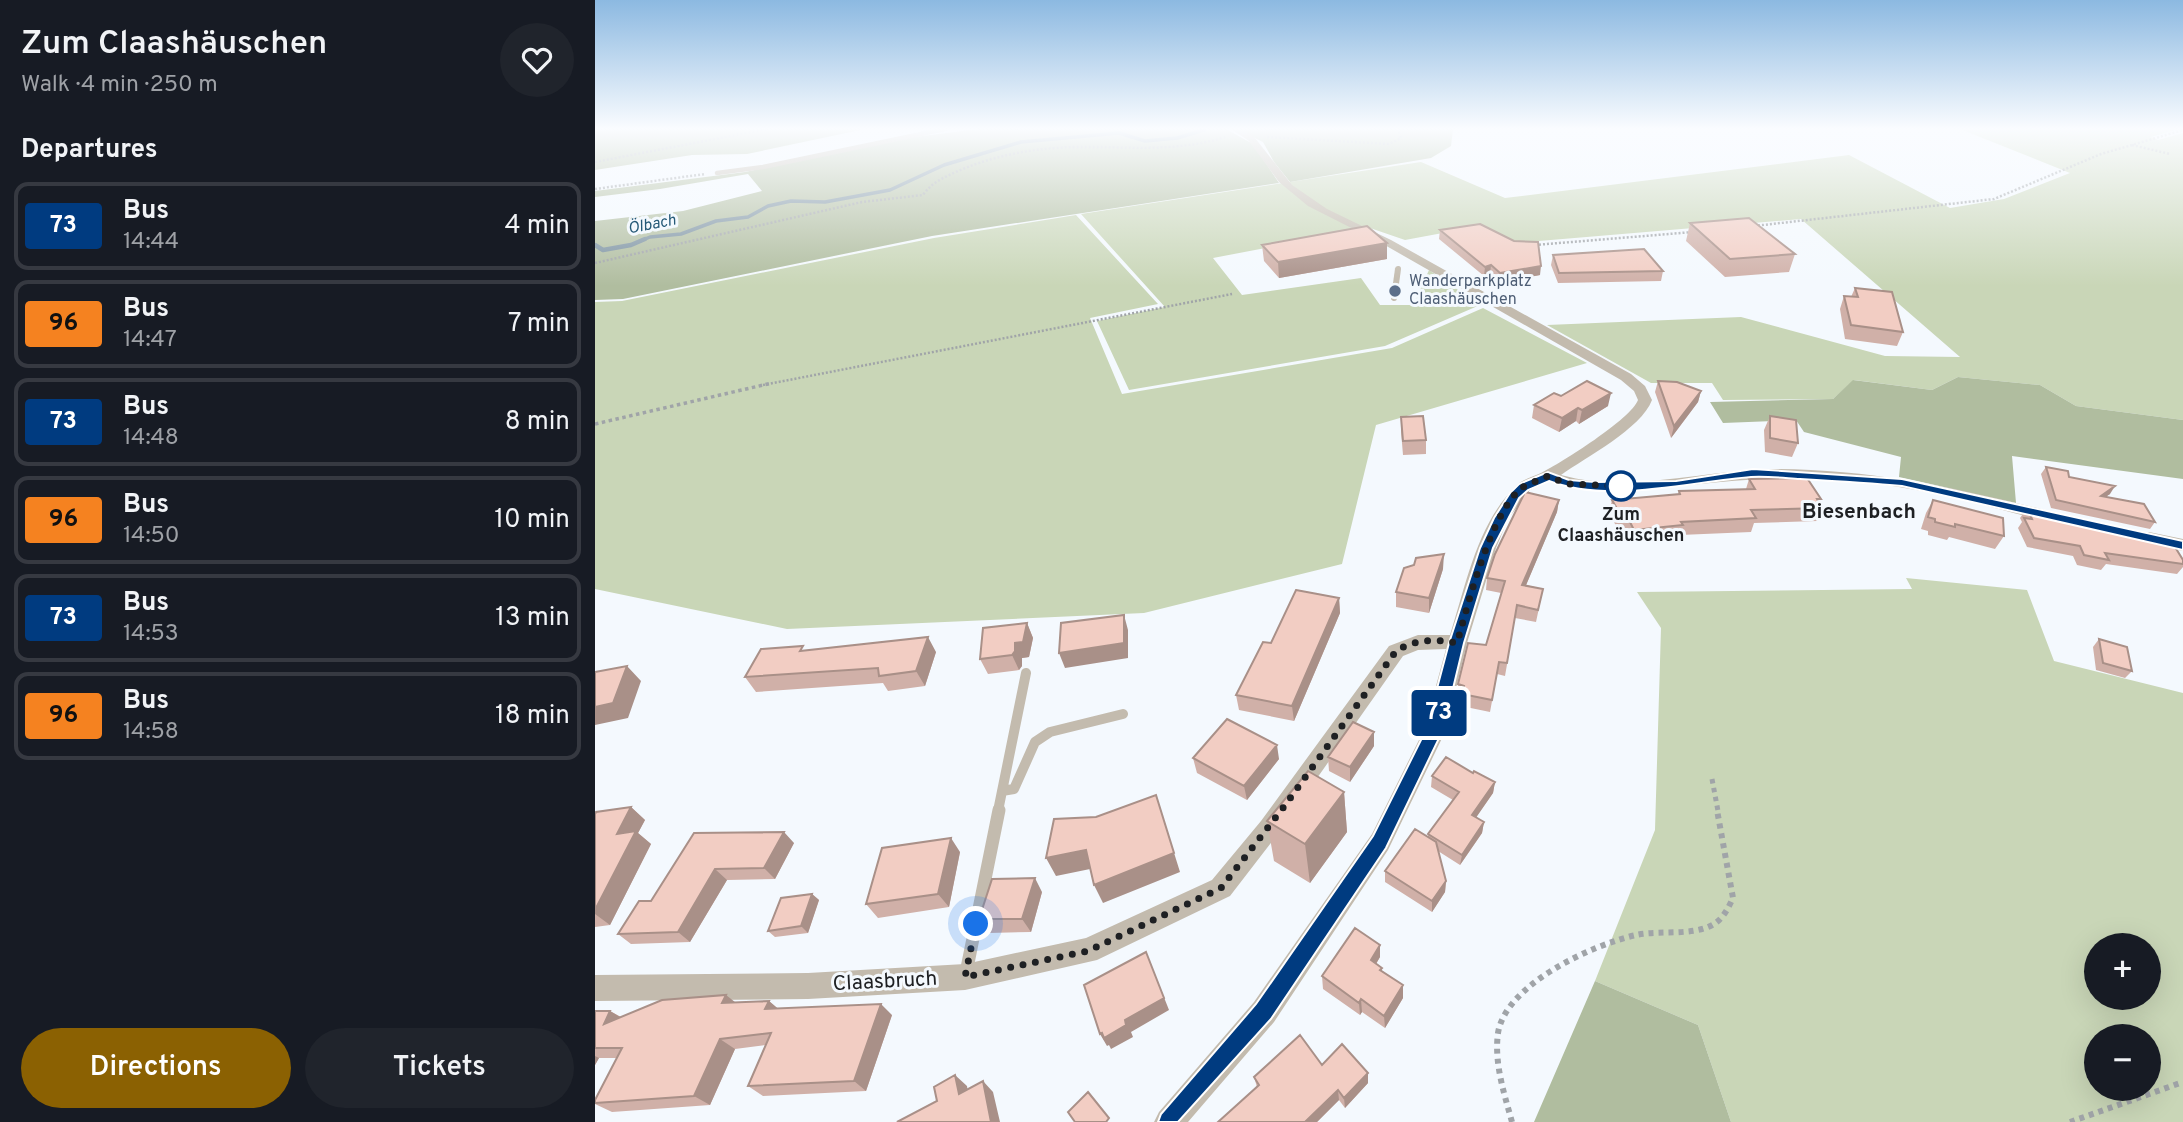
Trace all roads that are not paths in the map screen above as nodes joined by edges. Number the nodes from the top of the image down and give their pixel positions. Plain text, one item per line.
1 (1286, 181) edge
2 (1398, 269) dead end
3 (1394, 298) dead end
4 (1548, 476) junction
5 (2062, 519) edge
6 (2129, 534) edge
7 (2183, 545) edge
8 (1457, 643) junction
9 (1026, 673) dead end
10 (1123, 714) dead end
11 (1002, 791) junction
12 (965, 977) junction
13 (595, 988) edge
14 (1169, 1122) edge

1 - 4 street
2 - 3 lane
4 - 5 street
4 - 8 street
6 - 7 street
8 - 12 street, Claasbruch
8 - 14 street
9 - 11 lane
10 - 11 lane
11 - 12 lane
12 - 13 street, Claasbruch

